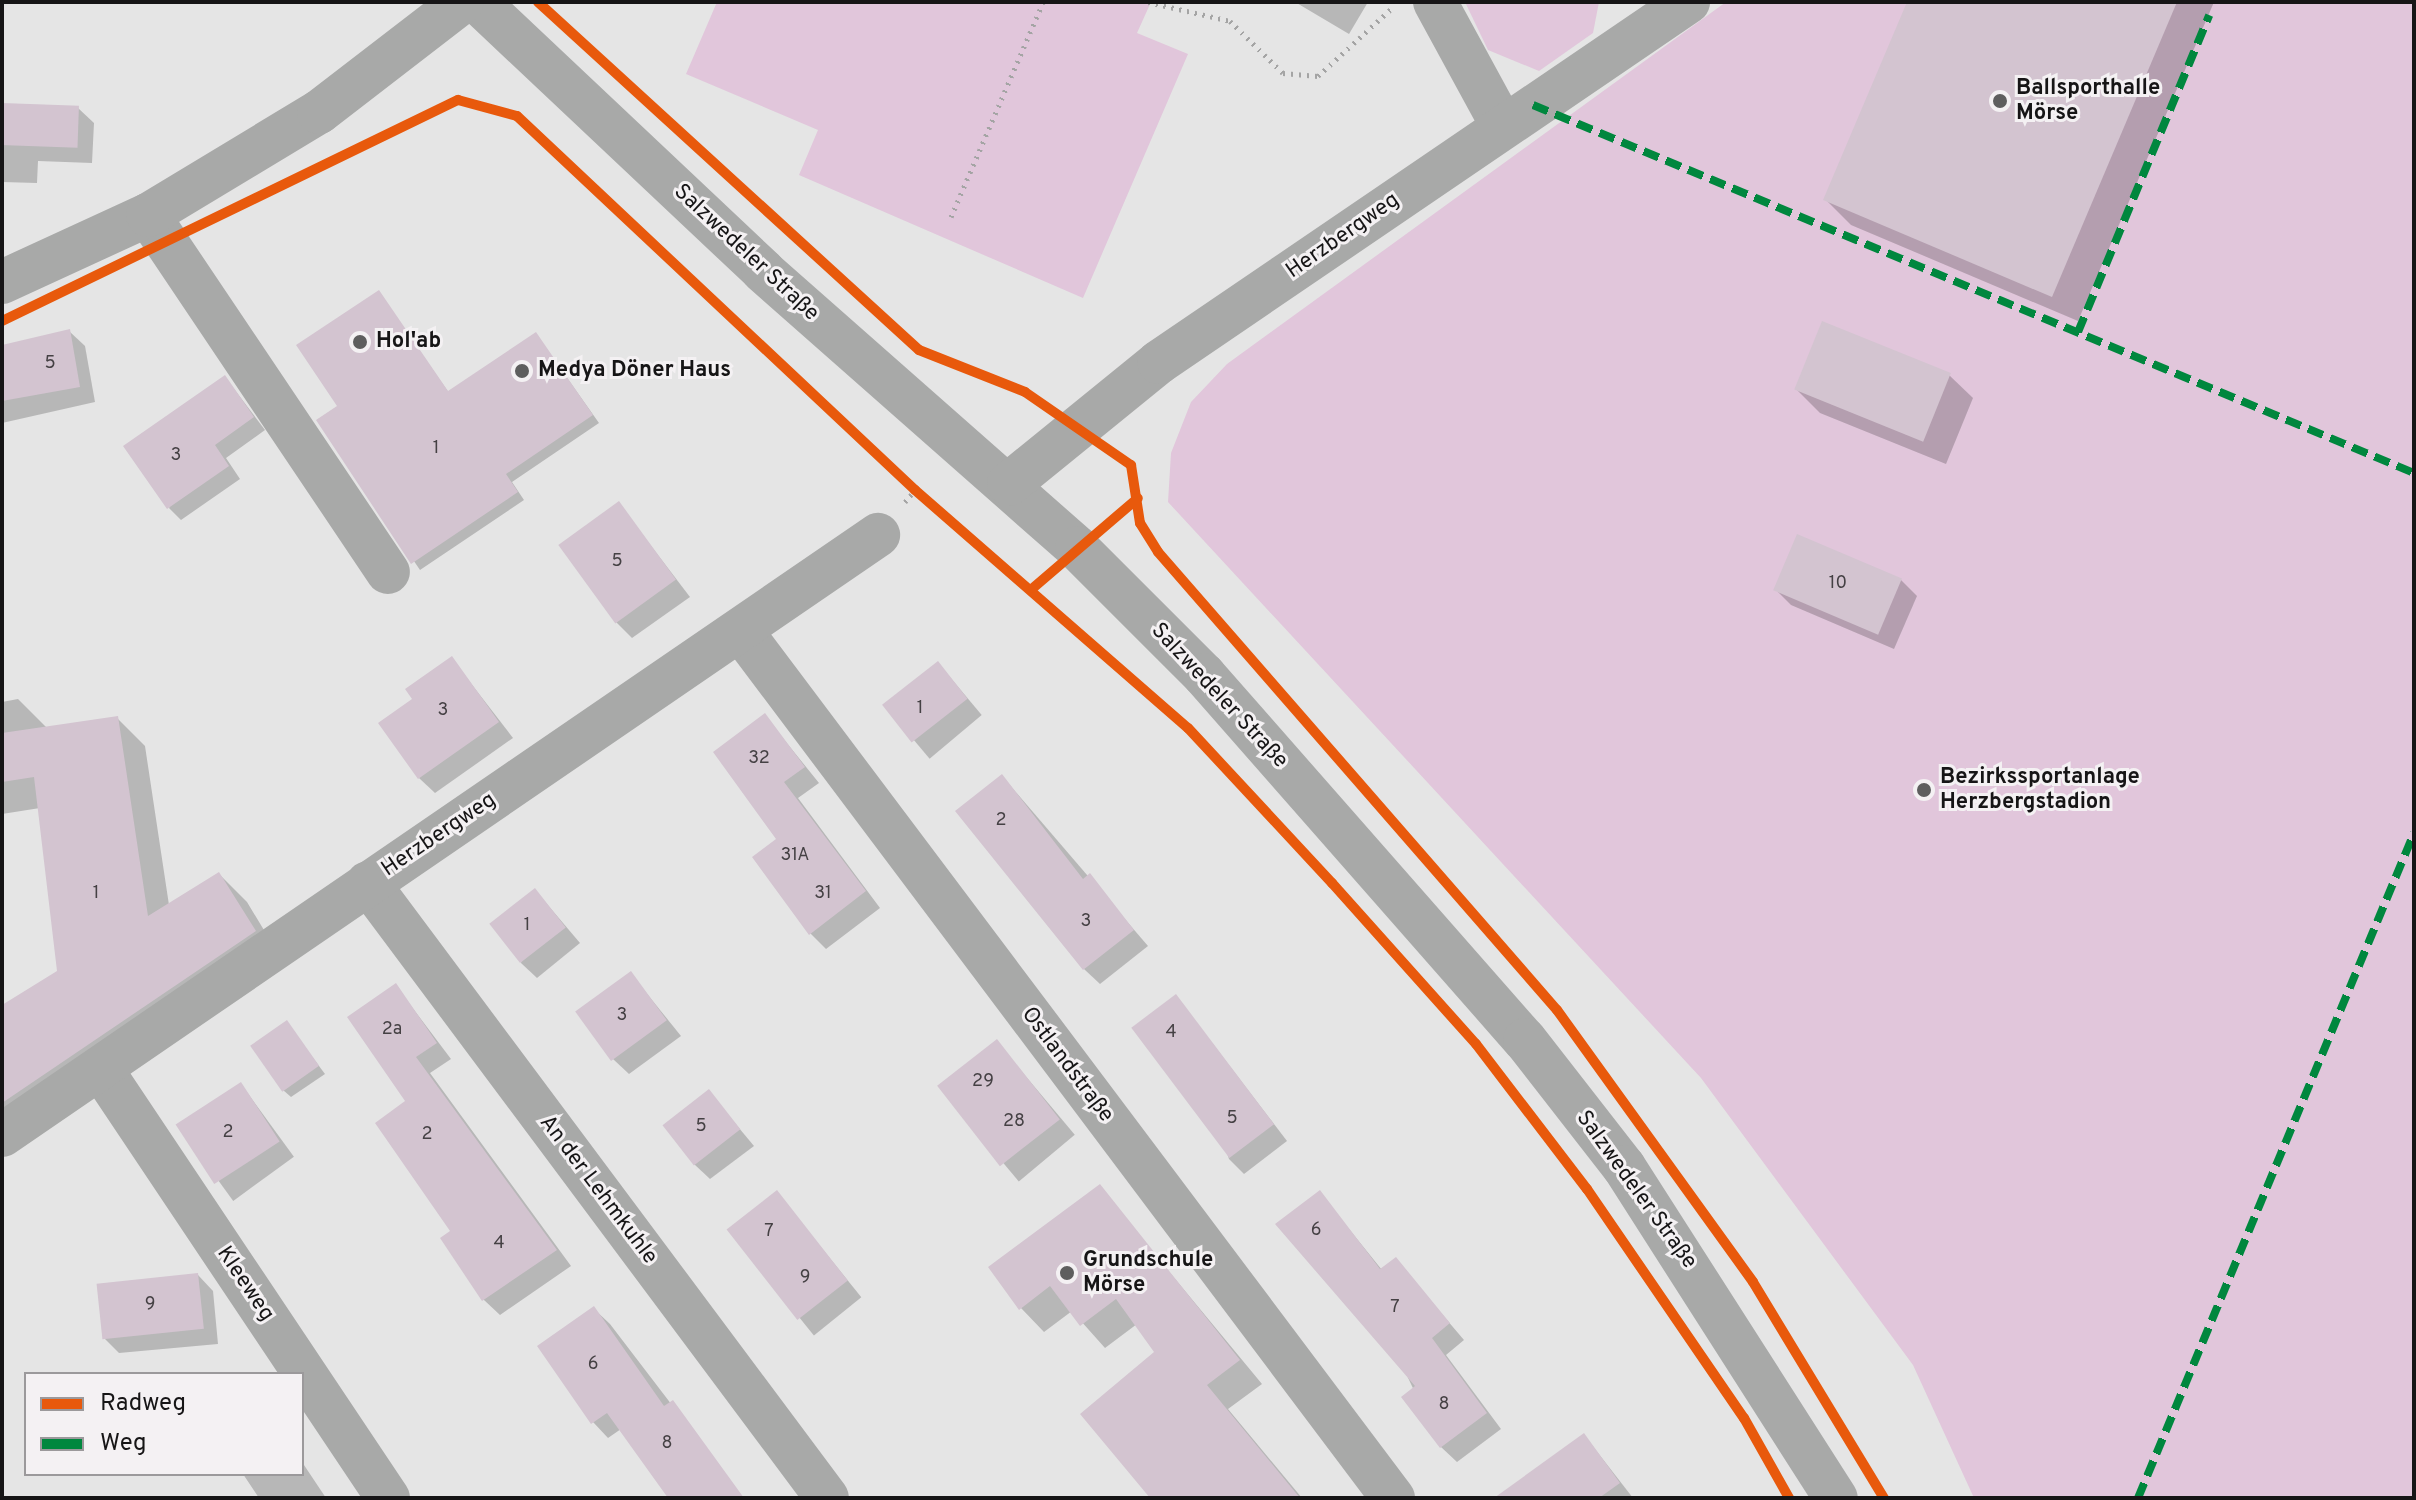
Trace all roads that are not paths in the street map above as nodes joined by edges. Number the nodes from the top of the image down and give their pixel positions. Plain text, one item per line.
1 (462, 2) edge
2 (478, 2) edge
3 (1435, 2) edge
4 (1688, 2) edge
5 (1502, 125) junction
6 (148, 215) junction
7 (2, 282) edge
8 (1009, 484) junction
9 (878, 535) dead end
10 (388, 572) dead end
11 (741, 631) junction
12 (368, 883) junction
13 (101, 1069) junction
14 (2, 1135) edge
15 (304, 1372) edge
16 (304, 1372) edge
17 (388, 1498) edge
18 (827, 1498) edge
19 (1393, 1498) edge
20 (1836, 1498) edge

1 - 6 street
2 - 8 street, Salzwedeler Straße
3 - 5 street
4 - 5 street, Herzbergweg
5 - 8 street, Herzbergweg
6 - 7 street
6 - 10 street
8 - 20 street, Salzwedeler Straße
9 - 11 street, Herzbergweg
11 - 12 street, Herzbergweg
11 - 19 street, Ostlandstraße
12 - 13 street, Herzbergweg
12 - 18 street, An der Lehmkuhle
13 - 14 street, Herzbergweg
13 - 15 street, Kleeweg
16 - 17 street, Kleeweg

